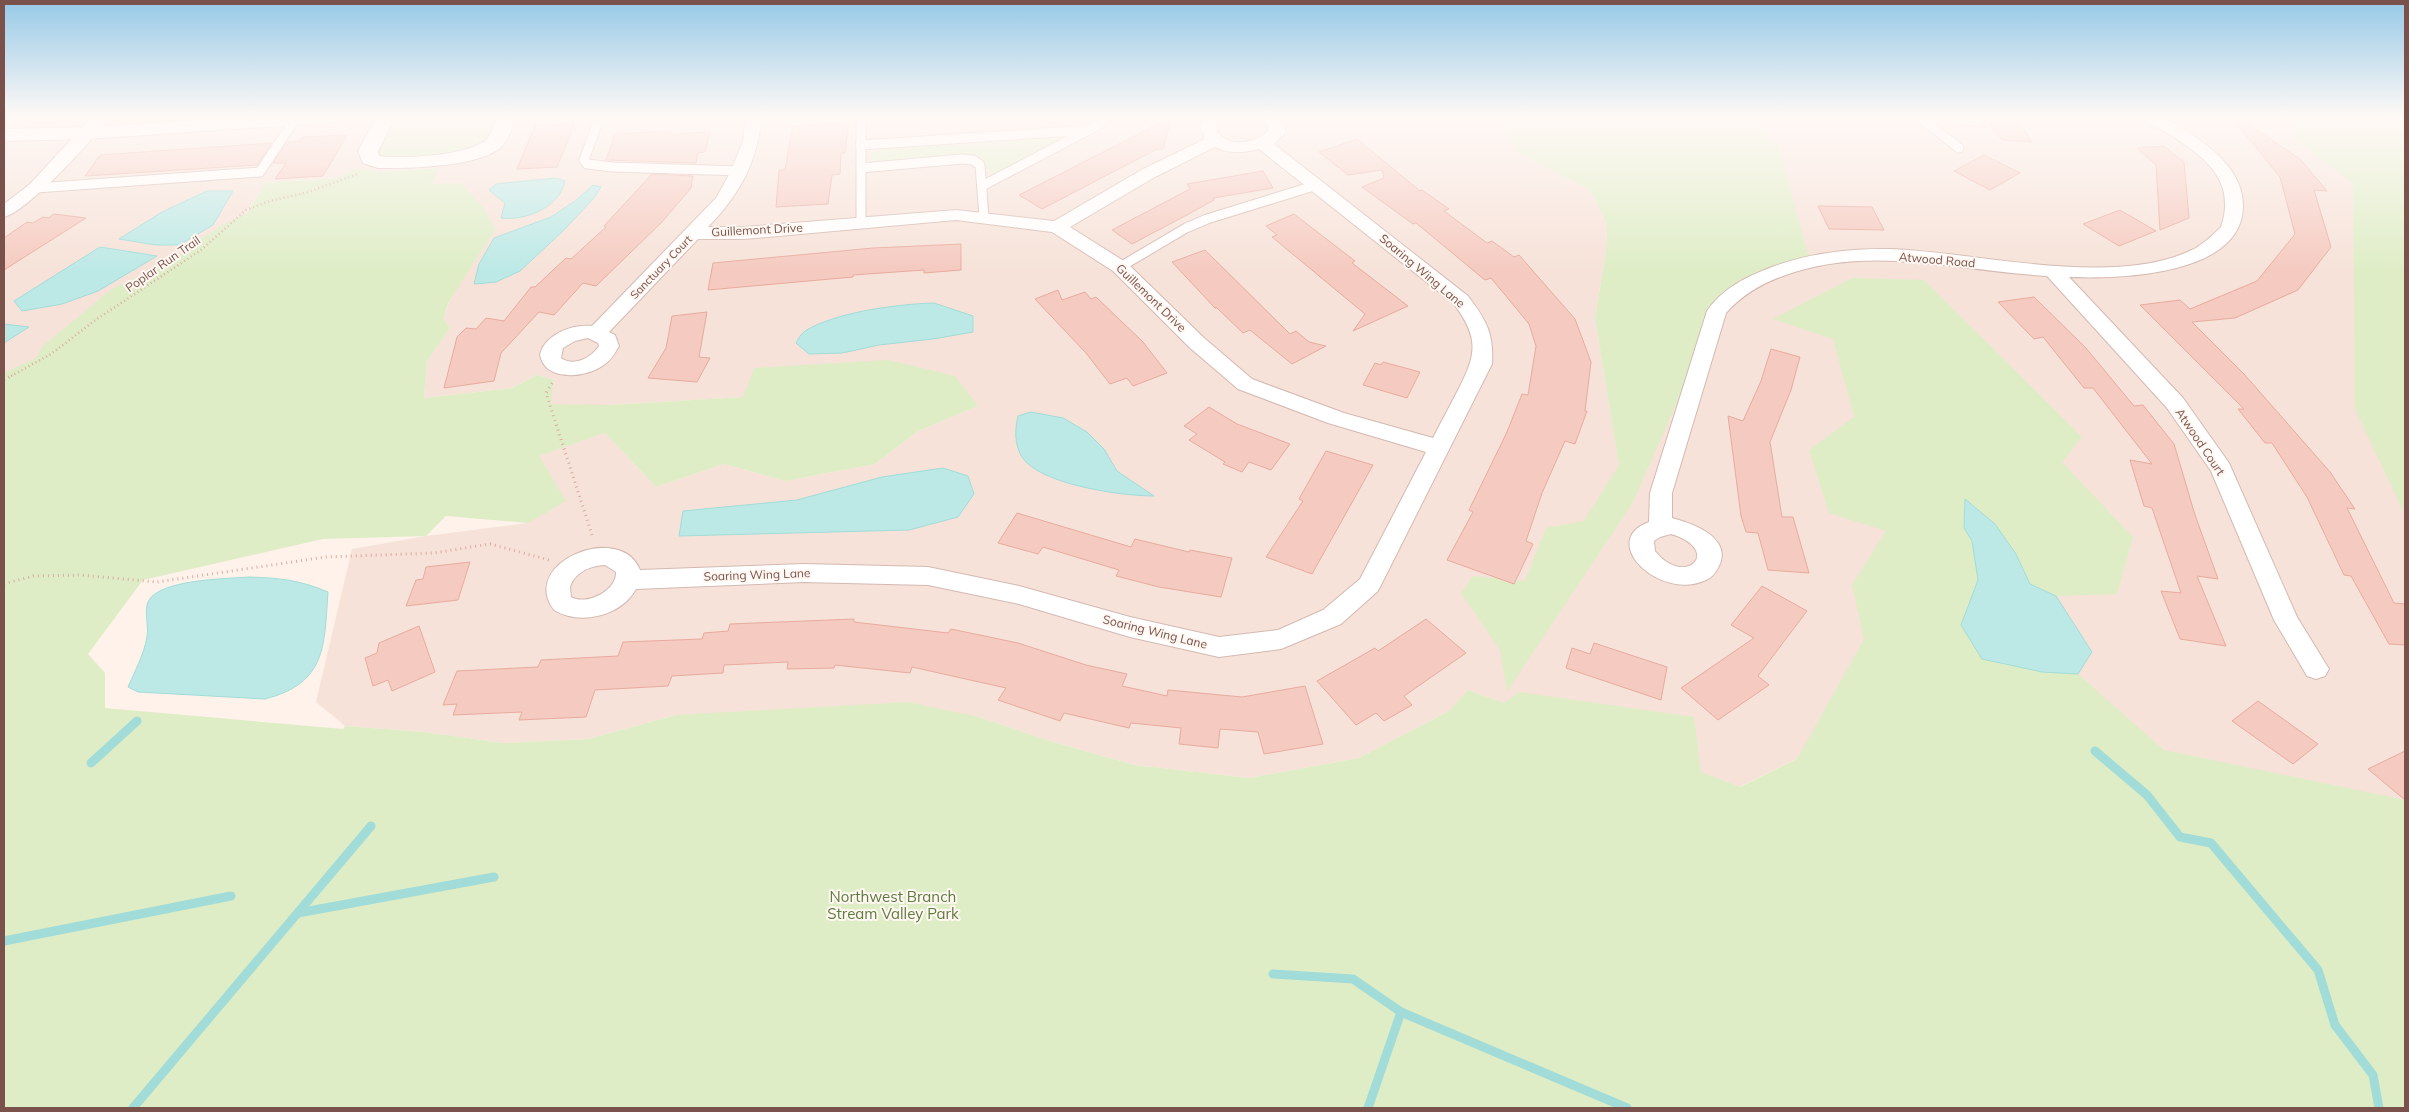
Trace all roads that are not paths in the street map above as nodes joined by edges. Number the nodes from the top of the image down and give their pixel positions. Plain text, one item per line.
1 (55, 168) edge
2 (263, 168) edge
3 (641, 168) edge
4 (741, 168) edge
5 (861, 168) edge
6 (980, 168) edge
7 (1017, 168) edge
8 (1159, 168) edge
9 (1294, 168) edge
10 (2221, 168) edge
11 (740, 171) junction
12 (982, 186) junction
13 (1317, 186) junction
14 (36, 188) junction
15 (4, 212) edge
16 (984, 217) junction
17 (861, 222) junction
18 (1058, 227) junction
19 (694, 233) junction
20 (1120, 267) junction
21 (2053, 271) junction
22 (597, 333) dead end
23 (1440, 448) junction
24 (1660, 527) dead end
25 (629, 580) dead end
26 (2316, 669) dead end

1 - 14 street
2 - 14 lane
3 - 11 lane
4 - 11 street, Sanctuary Court
5 - 17 lane
6 - 12 lane
7 - 12 lane
8 - 18 street
9 - 13 street, Soaring Wing Lane
10 - 21 street, Atwood Road
11 - 19 street, Sanctuary Court
12 - 16 lane
13 - 20 lane
13 - 23 street, Soaring Wing Lane
14 - 15 street
16 - 17 street, Guillemont Drive
16 - 18 street, Guillemont Drive
17 - 19 street, Guillemont Drive
18 - 20 street, Guillemont Drive
19 - 22 street, Sanctuary Court
20 - 23 street, Guillemont Drive
21 - 24 street, Atwood Road
21 - 26 street, Atwood Court
23 - 25 street, Soaring Wing Lane

